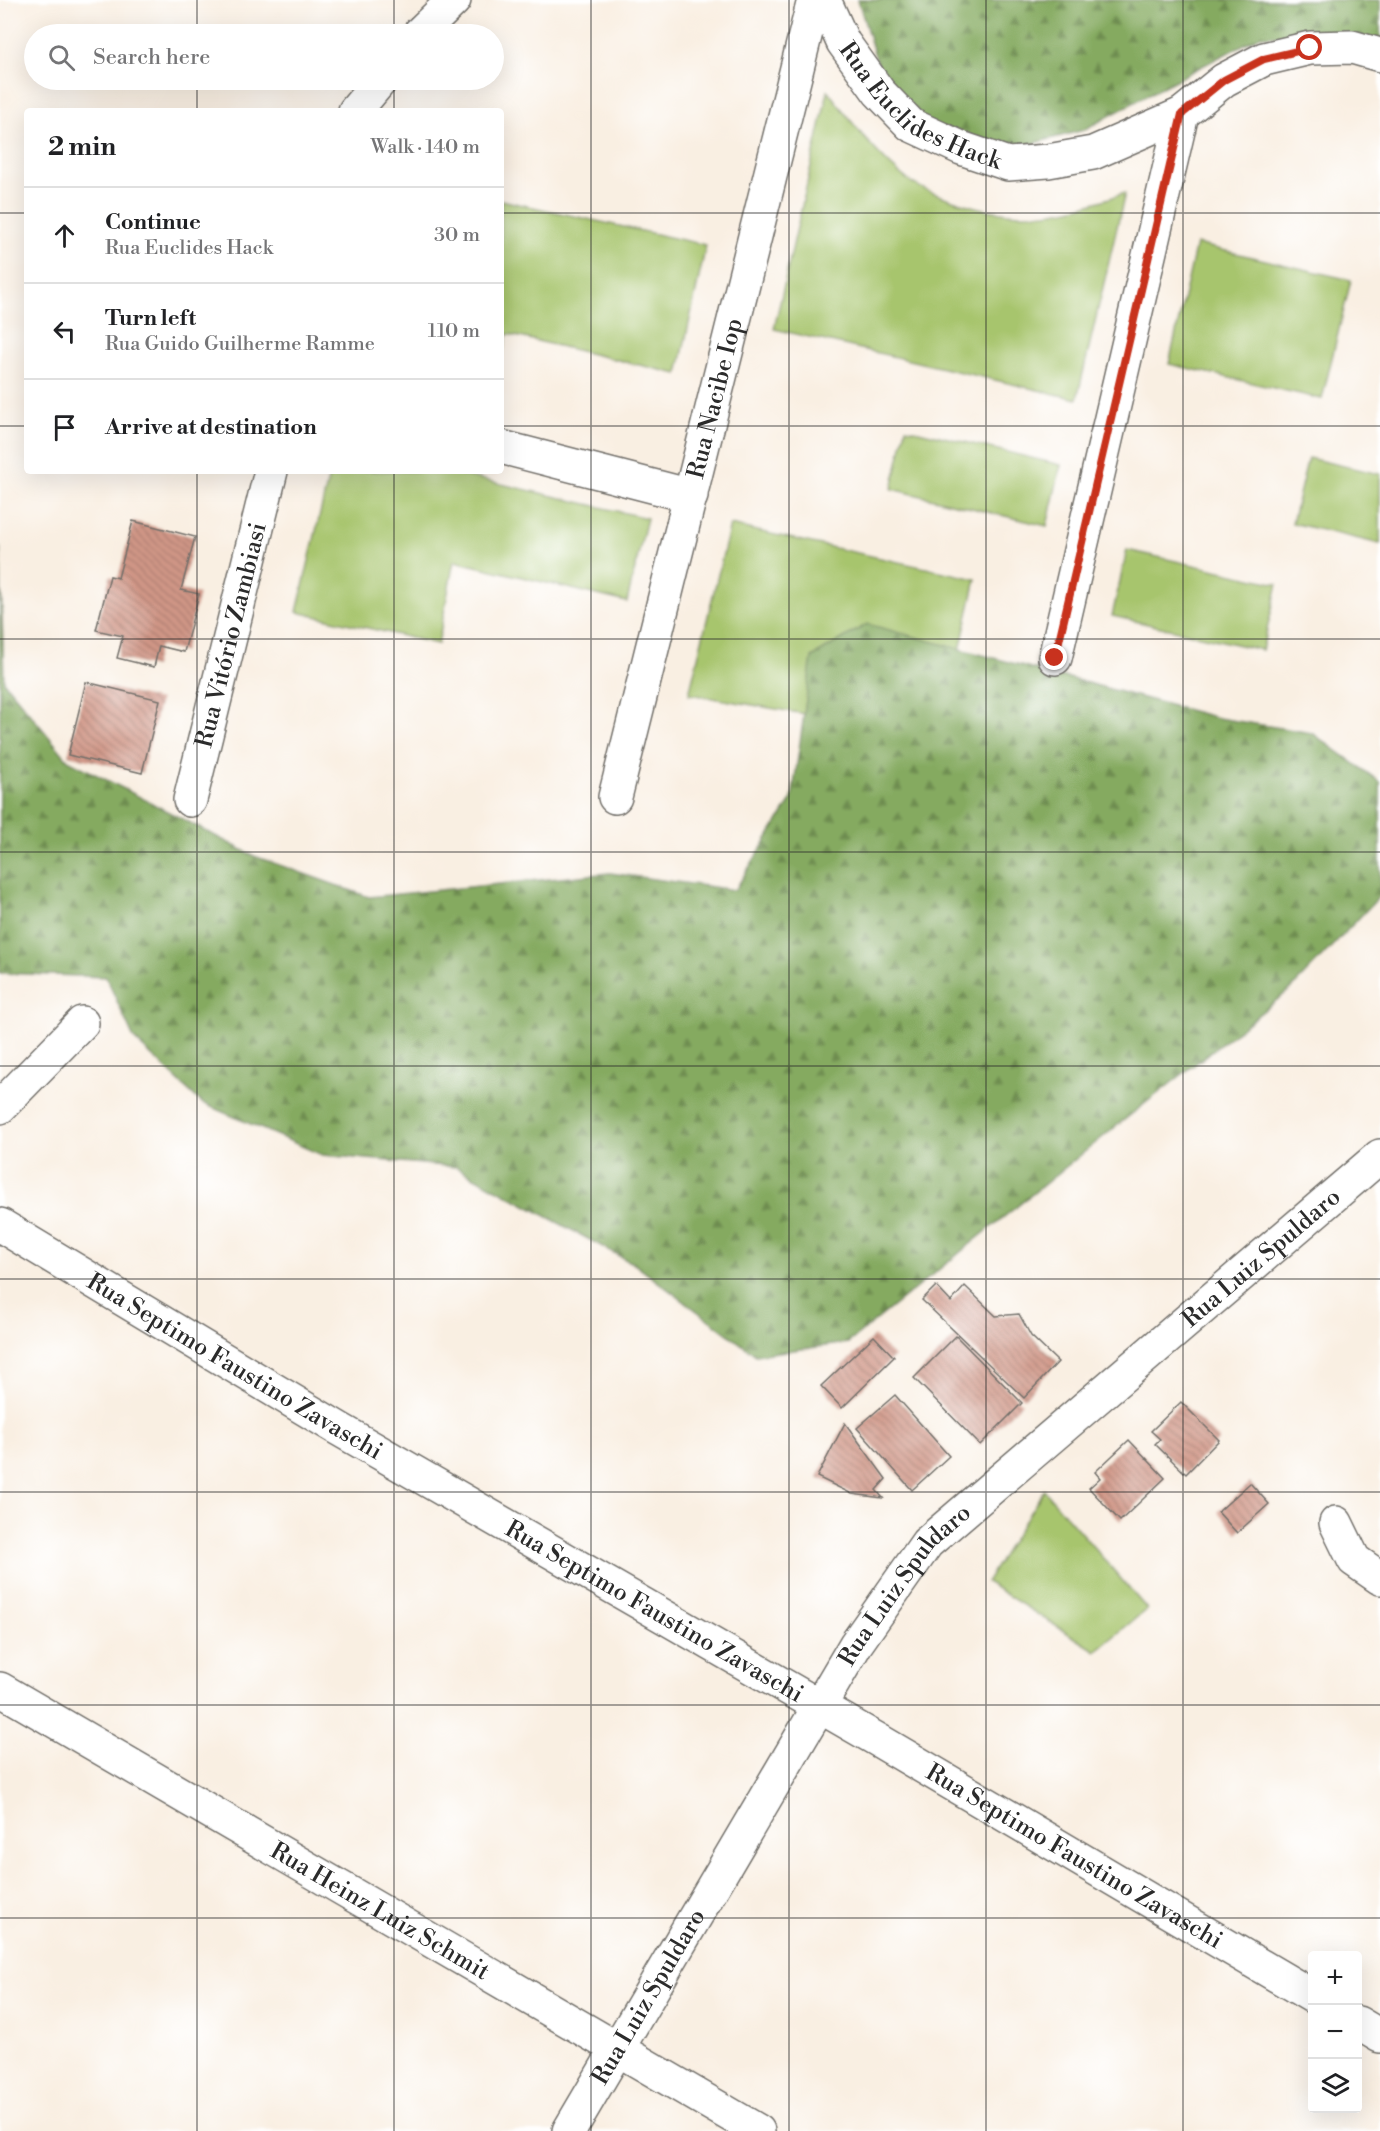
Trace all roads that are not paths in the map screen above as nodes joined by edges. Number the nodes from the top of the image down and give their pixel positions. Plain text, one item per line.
1 (454, 0) edge
2 (814, 0) edge
3 (824, 0) edge
4 (429, 24) edge
5 (1380, 55) edge
6 (373, 90) edge
7 (358, 108) edge
8 (1182, 114) junction
9 (504, 448) edge
10 (270, 474) edge
11 (691, 496) junction
12 (1055, 658) dead end
13 (615, 797) dead end
14 (190, 800) dead end
15 (82, 1023) dead end
16 (0, 1107) edge
17 (1380, 1156) edge
18 (0, 1225) edge
19 (1336, 1523) dead end
20 (1380, 1578) edge
21 (0, 1689) edge
22 (820, 1707) junction
23 (1308, 1994) edge
24 (1362, 2025) edge
25 (1380, 2036) edge
26 (618, 2048) junction
27 (569, 2131) edge
28 (758, 2131) edge

1 - 4 street
2 - 11 street, Rua Nacibe Iop
3 - 8 street, Rua Euclides Hack
5 - 8 street, Rua Euclides Hack
6 - 7 street
8 - 12 street
9 - 11 street
10 - 14 street, Rua Vitório Zambiasi
11 - 13 street, Rua Nacibe Iop
15 - 16 street
17 - 22 street, Rua Luiz Spuldaro
18 - 22 street, Rua Septimo Faustino Zavaschi
19 - 20 street
21 - 26 street, Rua Heinz Luiz Schmit
22 - 23 street, Rua Septimo Faustino Zavaschi
22 - 26 street, Rua Luiz Spuldaro
24 - 25 street
26 - 27 street, Rua Luiz Spuldaro
26 - 28 street, Rua Heinz Luiz Schmit

